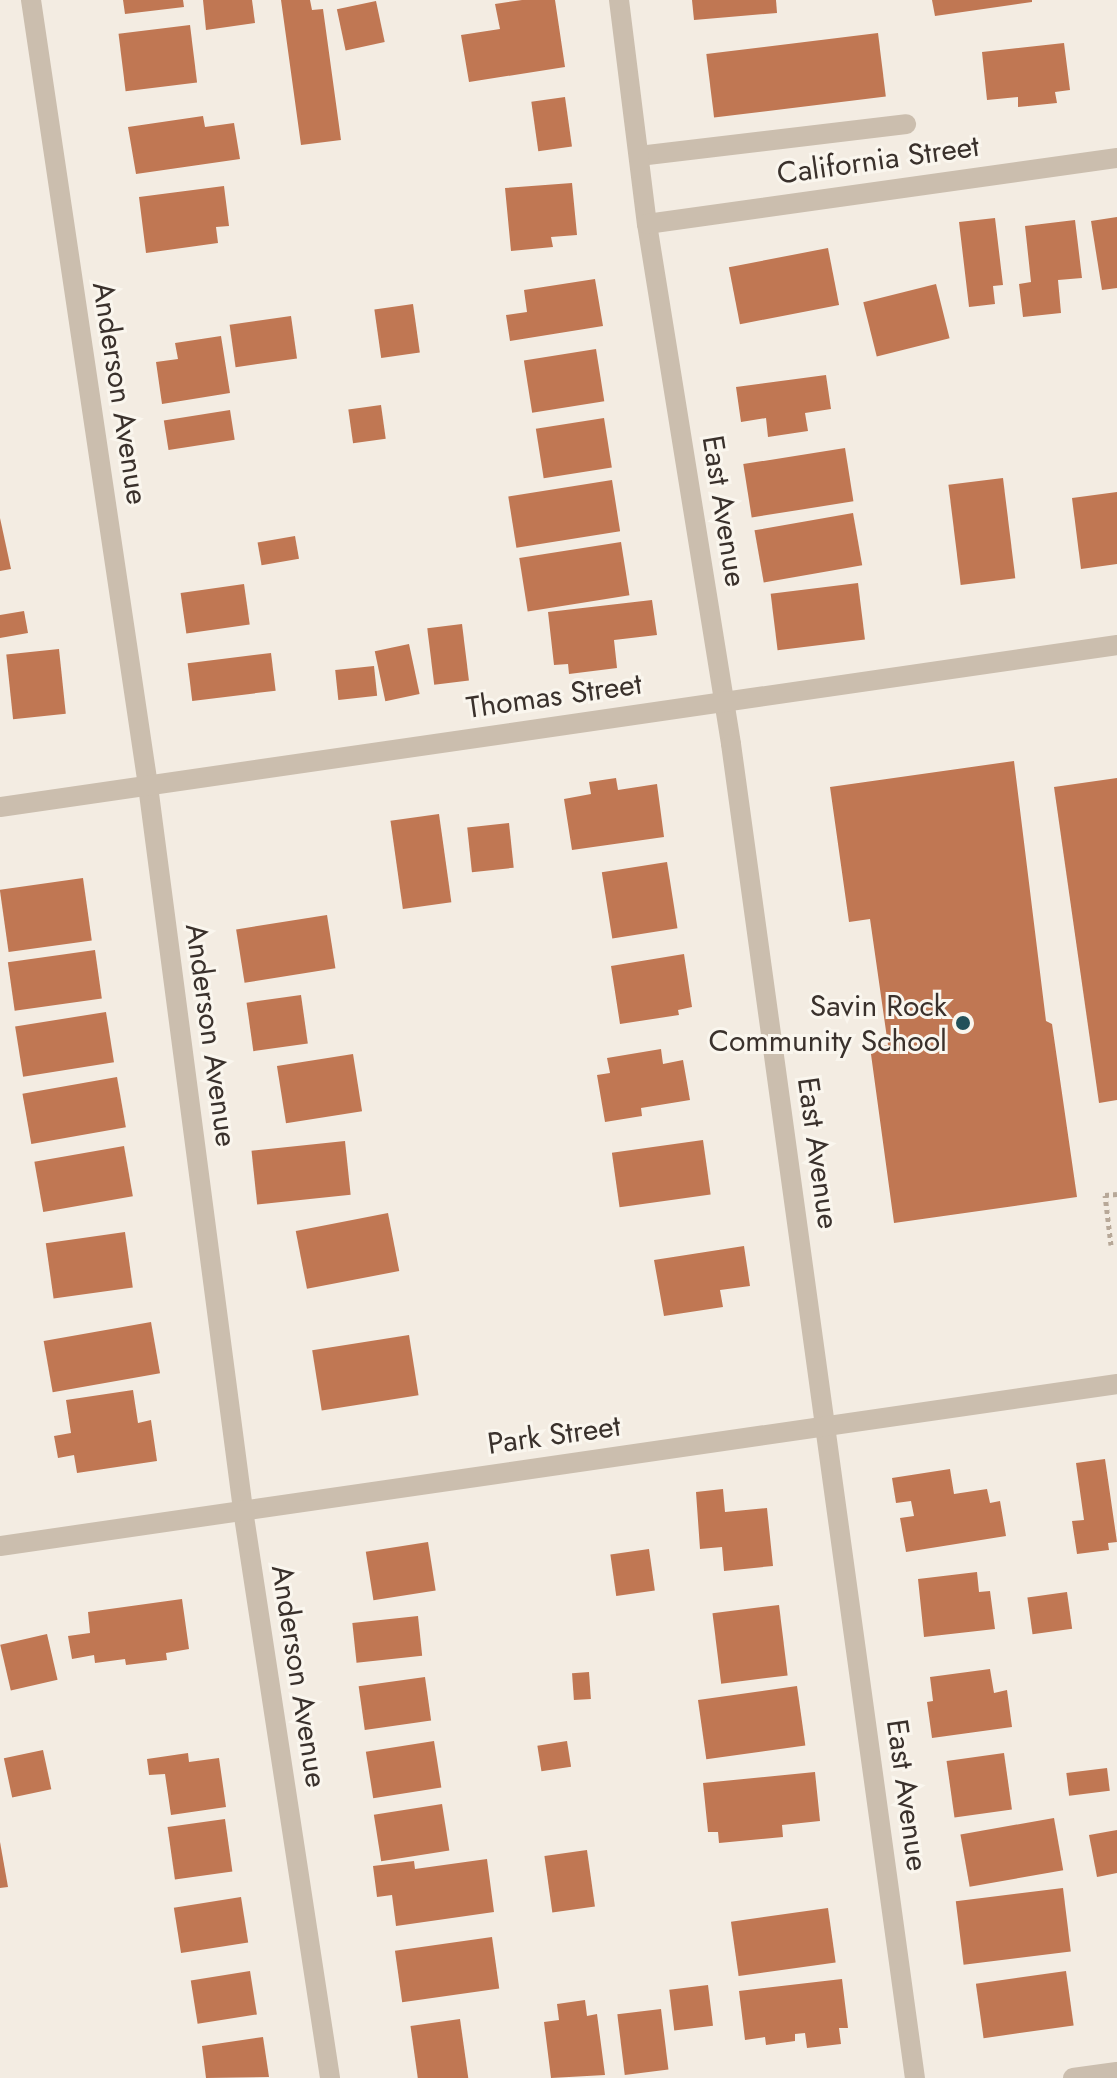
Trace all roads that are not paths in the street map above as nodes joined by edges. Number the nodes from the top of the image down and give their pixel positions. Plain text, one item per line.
1 (31, 0) edge
2 (619, 0) edge
3 (906, 124) dead end
4 (639, 156) junction
5 (1117, 158) edge
6 (647, 224) junction
7 (1117, 645) edge
8 (724, 702) junction
9 (148, 786) junction
10 (0, 807) edge
11 (1117, 1384) edge
12 (826, 1427) junction
13 (243, 1510) junction
14 (0, 1546) edge
15 (1117, 2072) edge
16 (330, 2078) edge
17 (915, 2078) edge
18 (1073, 2078) edge

1 - 9 street, Anderson Avenue
2 - 4 street, East Avenue
3 - 4 street
4 - 6 street, East Avenue
5 - 6 street, California Street
6 - 8 street, East Avenue
7 - 8 street, Thomas Street
8 - 9 street, Thomas Street
8 - 12 street, East Avenue
9 - 10 street, Thomas Street
9 - 13 street, Anderson Avenue
11 - 12 street, Park Street
12 - 13 street, Park Street
12 - 17 street, East Avenue
13 - 14 street, Park Street
13 - 16 street, Anderson Avenue
15 - 18 street

